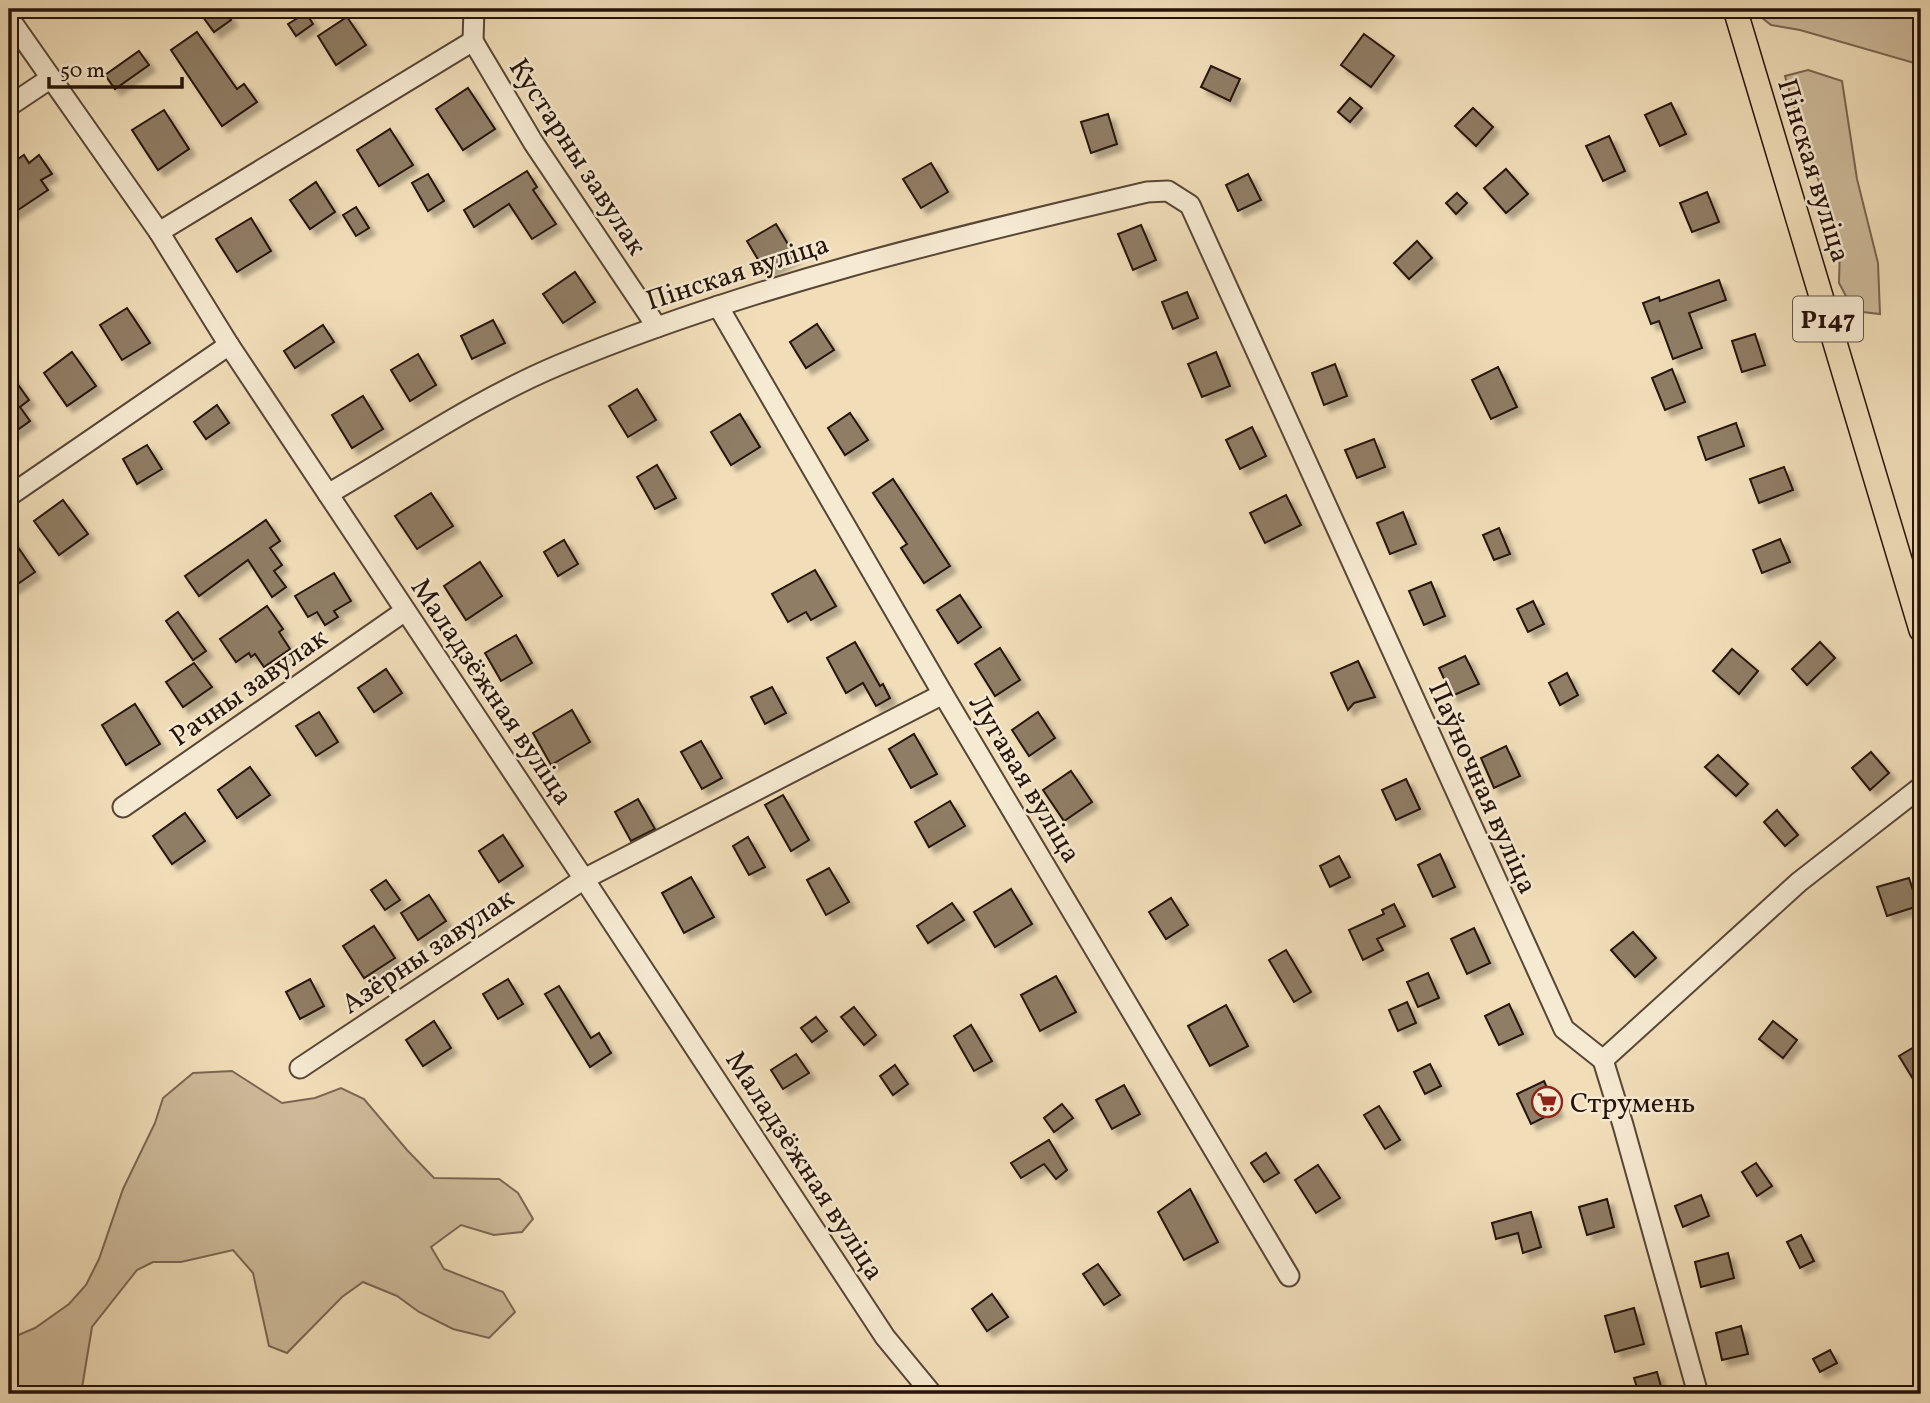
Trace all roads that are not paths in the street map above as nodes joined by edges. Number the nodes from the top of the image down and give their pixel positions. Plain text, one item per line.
1 (474, 9) edge
2 (1735, 9) edge
3 (9, 18) edge
4 (473, 41) junction
5 (51, 78) junction
6 (9, 106) edge
7 (1190, 205) joint
8 (159, 232) junction
9 (718, 306) junction
10 (657, 327) junction
11 (229, 345) junction
12 (328, 494) junction
13 (9, 496) edge
14 (405, 611) junction
15 (1921, 630) edge
16 (943, 694) junction
17 (1921, 787) edge
18 (123, 807) dead end
19 (584, 879) junction
20 (1603, 1060) junction
21 (300, 1068) dead end
22 (1289, 1276) dead end
23 (932, 1394) edge
24 (1698, 1394) edge

1 - 4 street
2 - 15 main road, Пінская вуліца / Р147
3 - 5 street, Маладзёжная вуліца
4 - 8 street, Кустарны завулак
4 - 10 street, Кустарны завулак
5 - 6 street
5 - 8 street, Маладзёжная вуліца
7 - 9 street, Пінская вуліца
7 - 20 street, Паўночная вуліца
8 - 11 street, Маладзёжная вуліца
9 - 10 street, Пінская вуліца
9 - 16 street, Лугавая вуліца
10 - 12 street, Пінская вуліца
11 - 12 street, Маладзёжная вуліца
11 - 13 street
12 - 14 street, Маладзёжная вуліца
14 - 18 street, Рачны завулак
14 - 19 street, Маладзёжная вуліца
16 - 19 street, Азёрны завулак
16 - 22 street, Лугавая вуліца
17 - 20 street
19 - 21 street, Азёрны завулак
19 - 23 street, Маладзёжная вуліца
20 - 24 street

